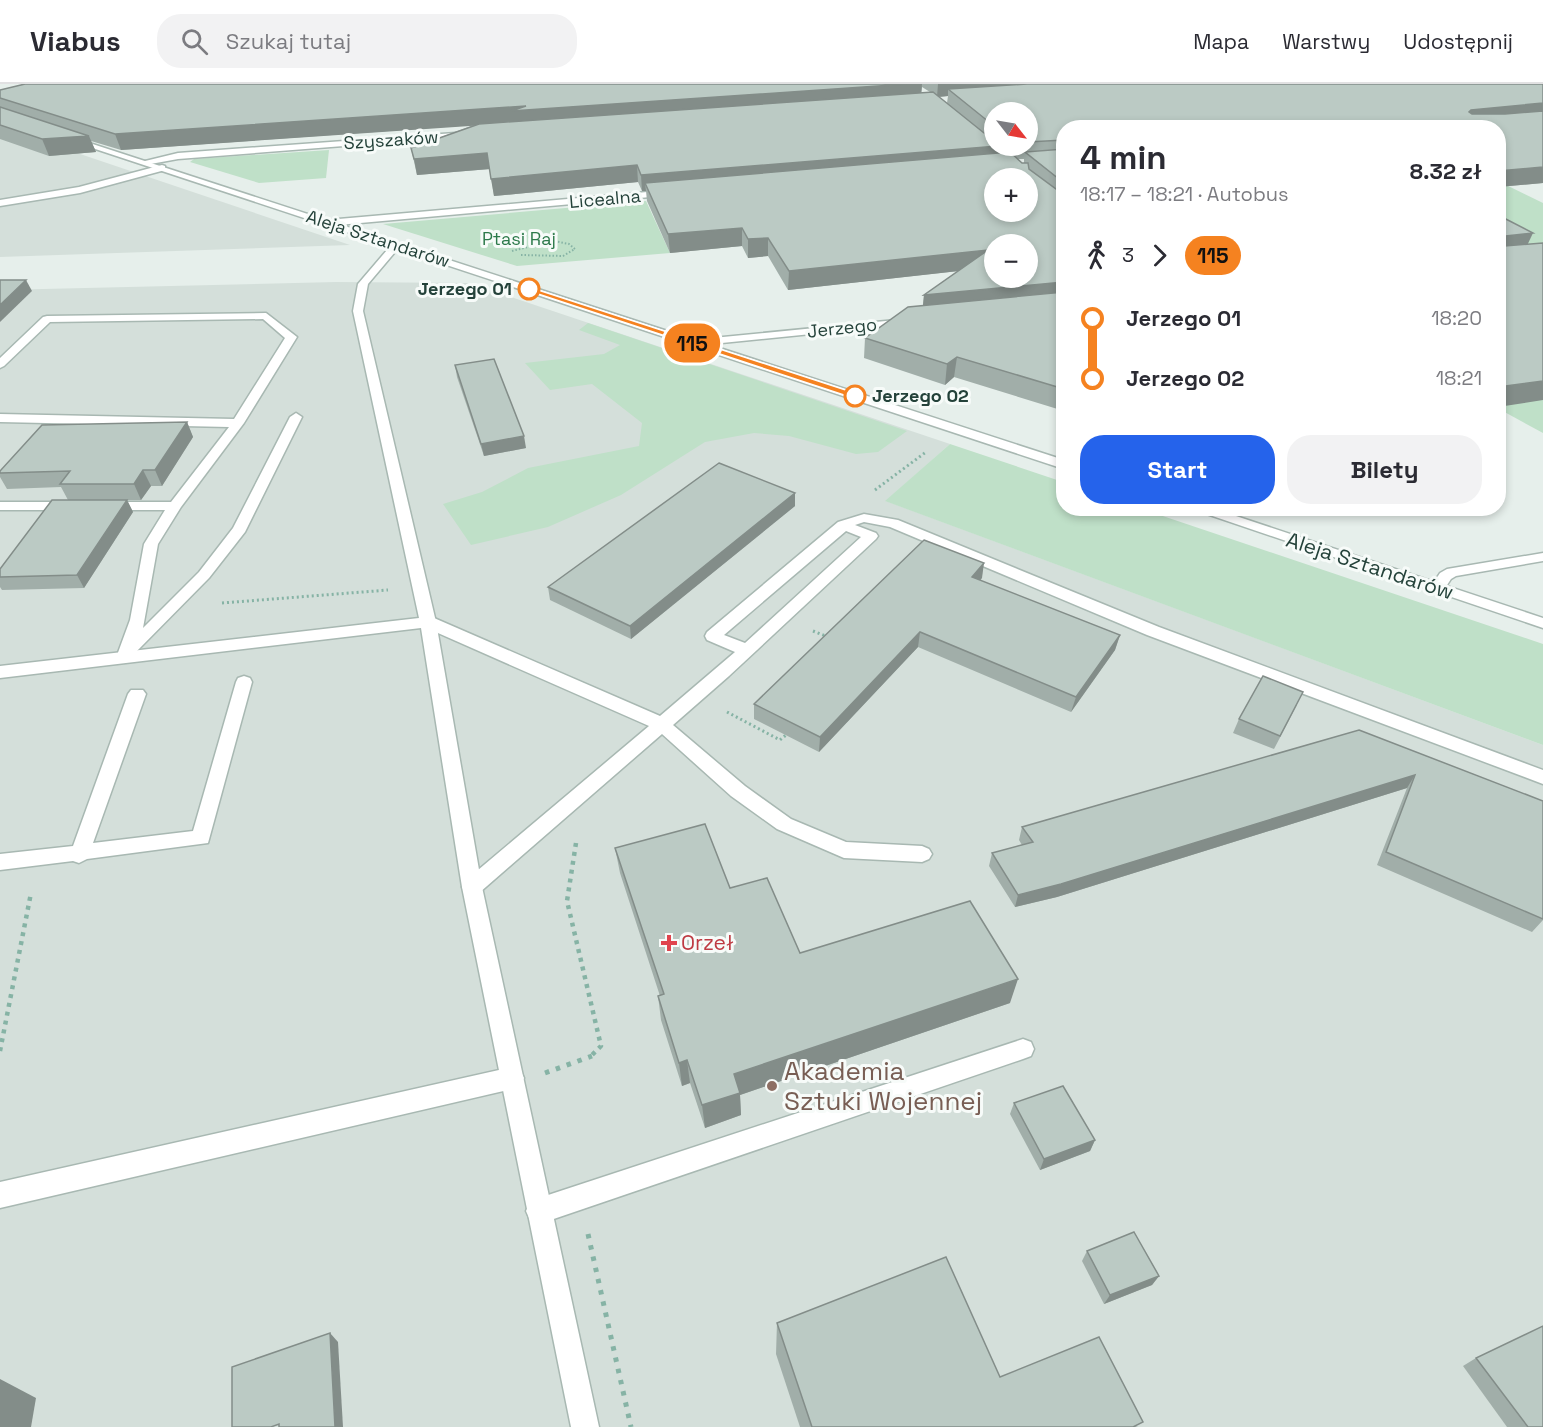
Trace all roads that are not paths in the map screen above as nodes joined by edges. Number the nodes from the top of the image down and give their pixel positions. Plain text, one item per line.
1 (474, 134) edge
2 (65, 136) edge
3 (145, 162) junction
4 (162, 168) junction
5 (680, 193) edge
6 (0, 203) edge
7 (327, 223) junction
8 (396, 245) junction
9 (922, 320) edge
10 (693, 343) junction
11 (0, 364) edge
12 (296, 417) dead end
13 (0, 418) edge
14 (238, 423) junction
15 (1056, 462) edge
16 (0, 506) edge
17 (175, 507) junction
18 (1220, 516) edge
19 (843, 525) junction
20 (1543, 557) edge
21 (1438, 588) junction
22 (428, 622) junction
23 (1543, 623) edge
24 (746, 650) junction
25 (123, 658) junction
26 (0, 672) edge
27 (244, 682) dead end
28 (137, 694) dead end
29 (661, 724) junction
30 (1543, 777) edge
31 (922, 854) dead end
32 (79, 855) junction
33 (0, 862) edge
34 (472, 887) junction
35 (1023, 1049) dead end
36 (512, 1078) junction
37 (0, 1195) edge
38 (539, 1211) junction
39 (585, 1427) edge

1 - 3 street, Szyszaków
2 - 3 street, Aleja Sztandarów
3 - 4 street, Aleja Sztandarów
4 - 6 street
4 - 7 street, Aleja Sztandarów
5 - 7 street, Licealna
7 - 8 street, Aleja Sztandarów
8 - 10 street, Aleja Sztandarów
8 - 22 street
9 - 10 street, Jerzego
10 - 15 street, Aleja Sztandarów
11 - 14 street
12 - 25 street
13 - 14 street
14 - 17 street
16 - 17 street
17 - 25 street
18 - 21 street, Aleja Sztandarów
19 - 24 street
19 - 24 street
19 - 30 street
20 - 21 street
21 - 23 street, Aleja Sztandarów
22 - 25 street
22 - 29 street
22 - 34 street
24 - 29 street
25 - 26 street
27 - 32 street
28 - 32 street
29 - 31 street
29 - 34 street
32 - 33 street
34 - 36 street
35 - 38 street
36 - 37 street
36 - 38 street
38 - 39 street

